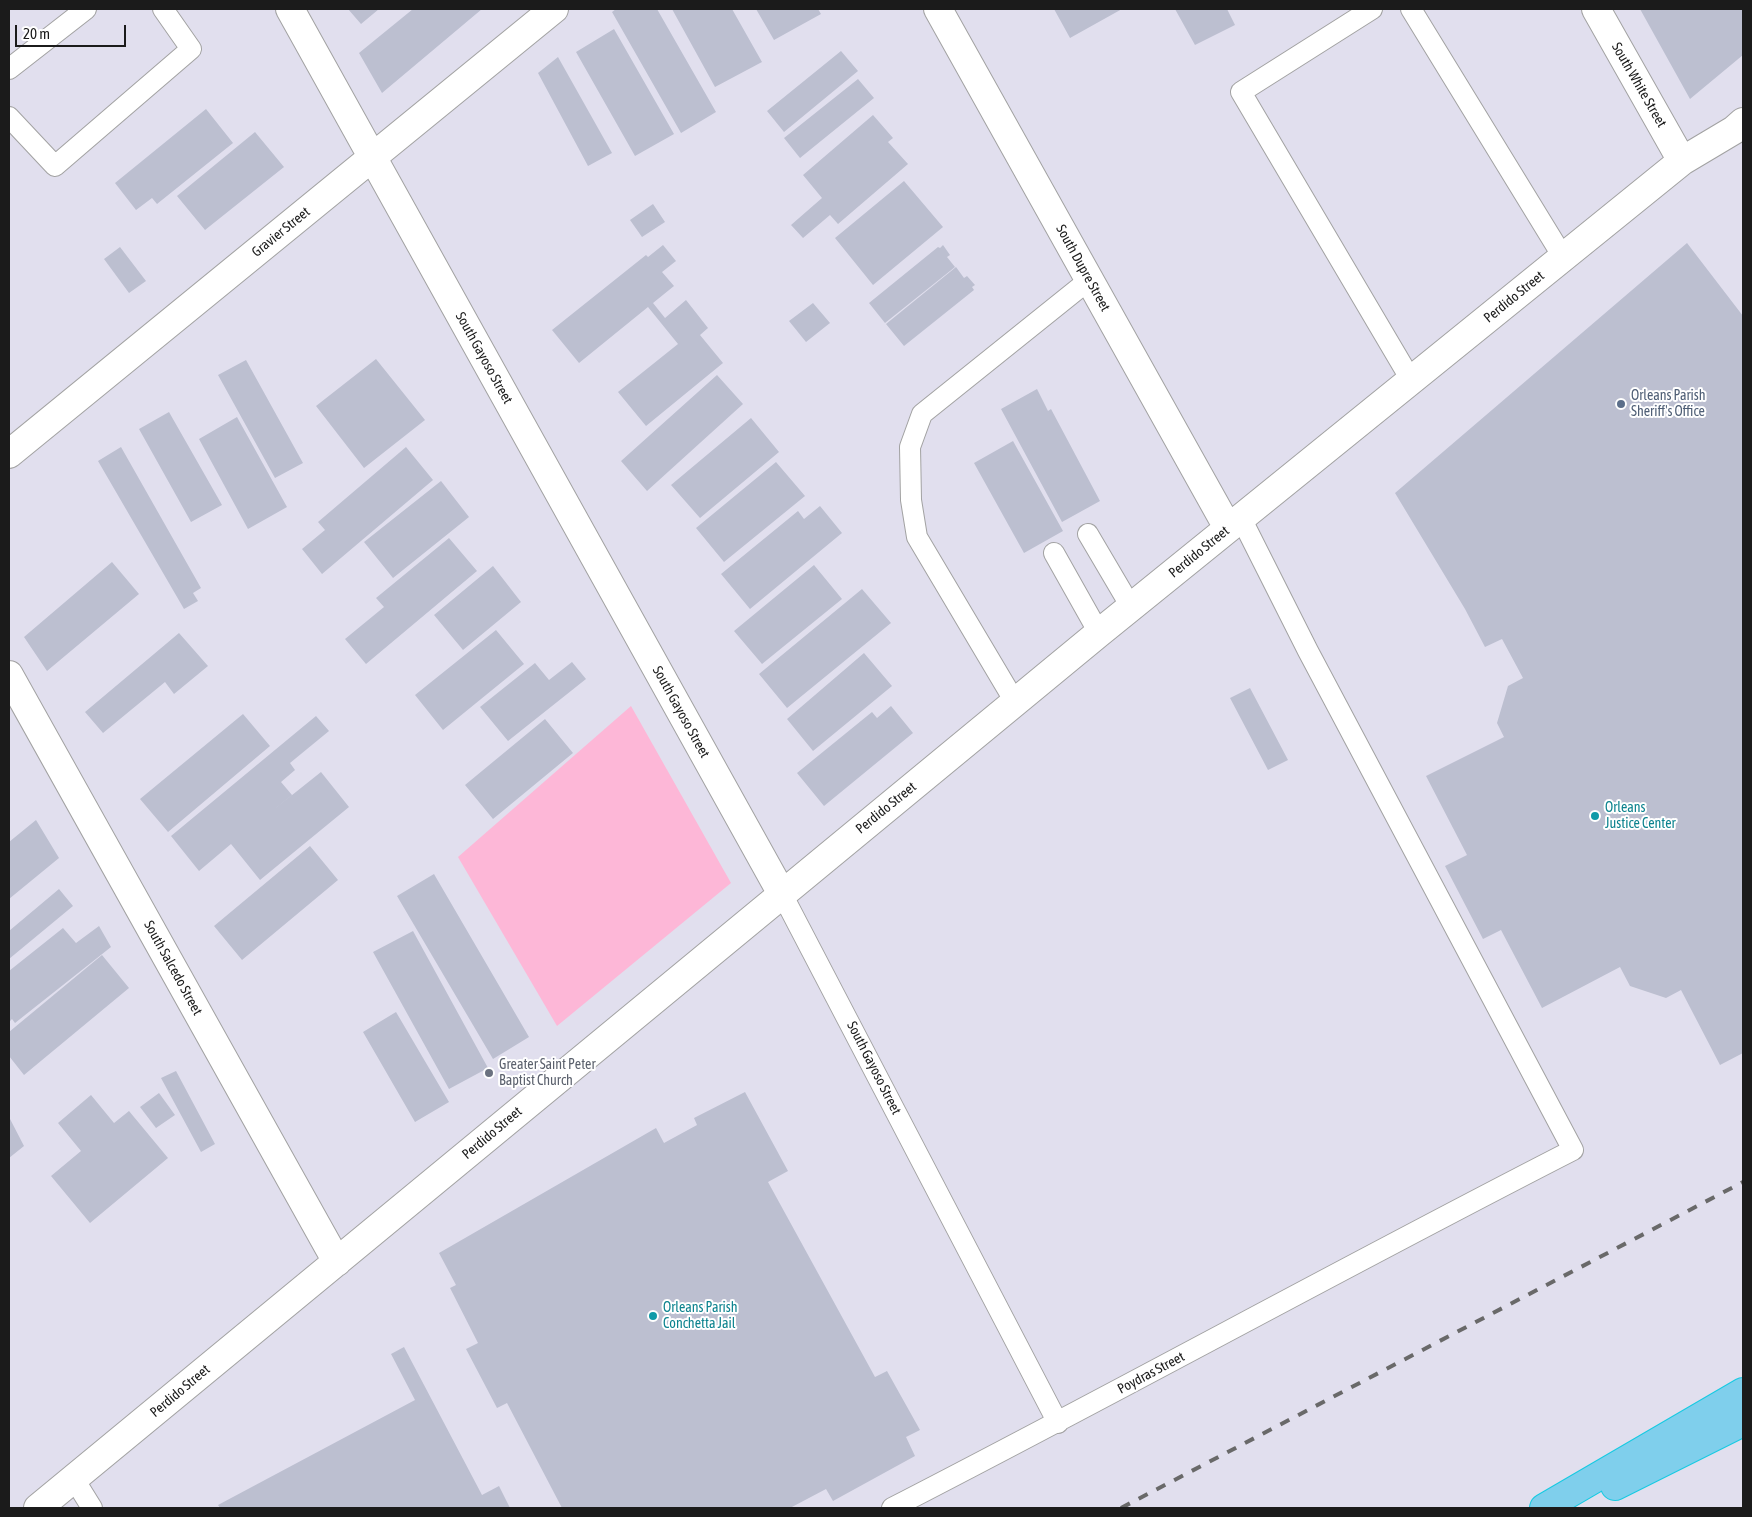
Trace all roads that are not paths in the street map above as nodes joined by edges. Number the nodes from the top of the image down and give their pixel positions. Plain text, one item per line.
1 (86, 9) edge
2 (164, 9) edge
3 (290, 9) edge
4 (554, 9) edge
5 (938, 9) edge
6 (1372, 9) edge
7 (1411, 9) edge
8 (1596, 9) edge
9 (9, 69) edge
10 (9, 117) edge
11 (1743, 122) edge
12 (372, 157) junction
13 (1682, 160) junction
14 (1563, 257) junction
15 (1089, 280) junction
16 (1411, 380) junction
17 (9, 454) edge
18 (1234, 523) junction
19 (1088, 534) dead end
20 (1054, 553) dead end
21 (1131, 607) junction
22 (1099, 633) junction
23 (9, 675) edge
24 (1015, 702) junction
25 (782, 894) junction
26 (337, 1262) junction
27 (1743, 1392) edge
28 (1743, 1422) edge
29 (1058, 1423) junction
30 (74, 1479) junction
31 (38, 1508) edge
32 (92, 1508) edge
33 (892, 1508) edge
34 (1544, 1508) edge
35 (1571, 1508) edge

1 - 9 lane
2 - 10 lane
3 - 12 street, South Gayoso Street
4 - 12 street, Gravier Street
5 - 15 street, South Dupre Street
6 - 16 lane
7 - 14 lane
8 - 13 street, South White Street
11 - 13 street, Perdido Street
12 - 17 street, Gravier Street
12 - 25 street, South Gayoso Street
13 - 14 street, Perdido Street
14 - 16 street, Perdido Street
15 - 18 street, South Dupre Street
15 - 24 lane
16 - 18 street, Perdido Street
18 - 21 street, Perdido Street
18 - 29 lane, Poydras Street
19 - 21 lane
20 - 22 lane
21 - 22 street, Perdido Street
22 - 24 street, Perdido Street
23 - 26 street, South Salcedo Street
24 - 25 street, Perdido Street
25 - 26 street, Perdido Street
25 - 29 lane, South Gayoso Street
26 - 30 street, Perdido Street
27 - 34 highway
28 - 35 highway
29 - 33 lane, Poydras Street
30 - 31 street, Perdido Street
30 - 32 lane

